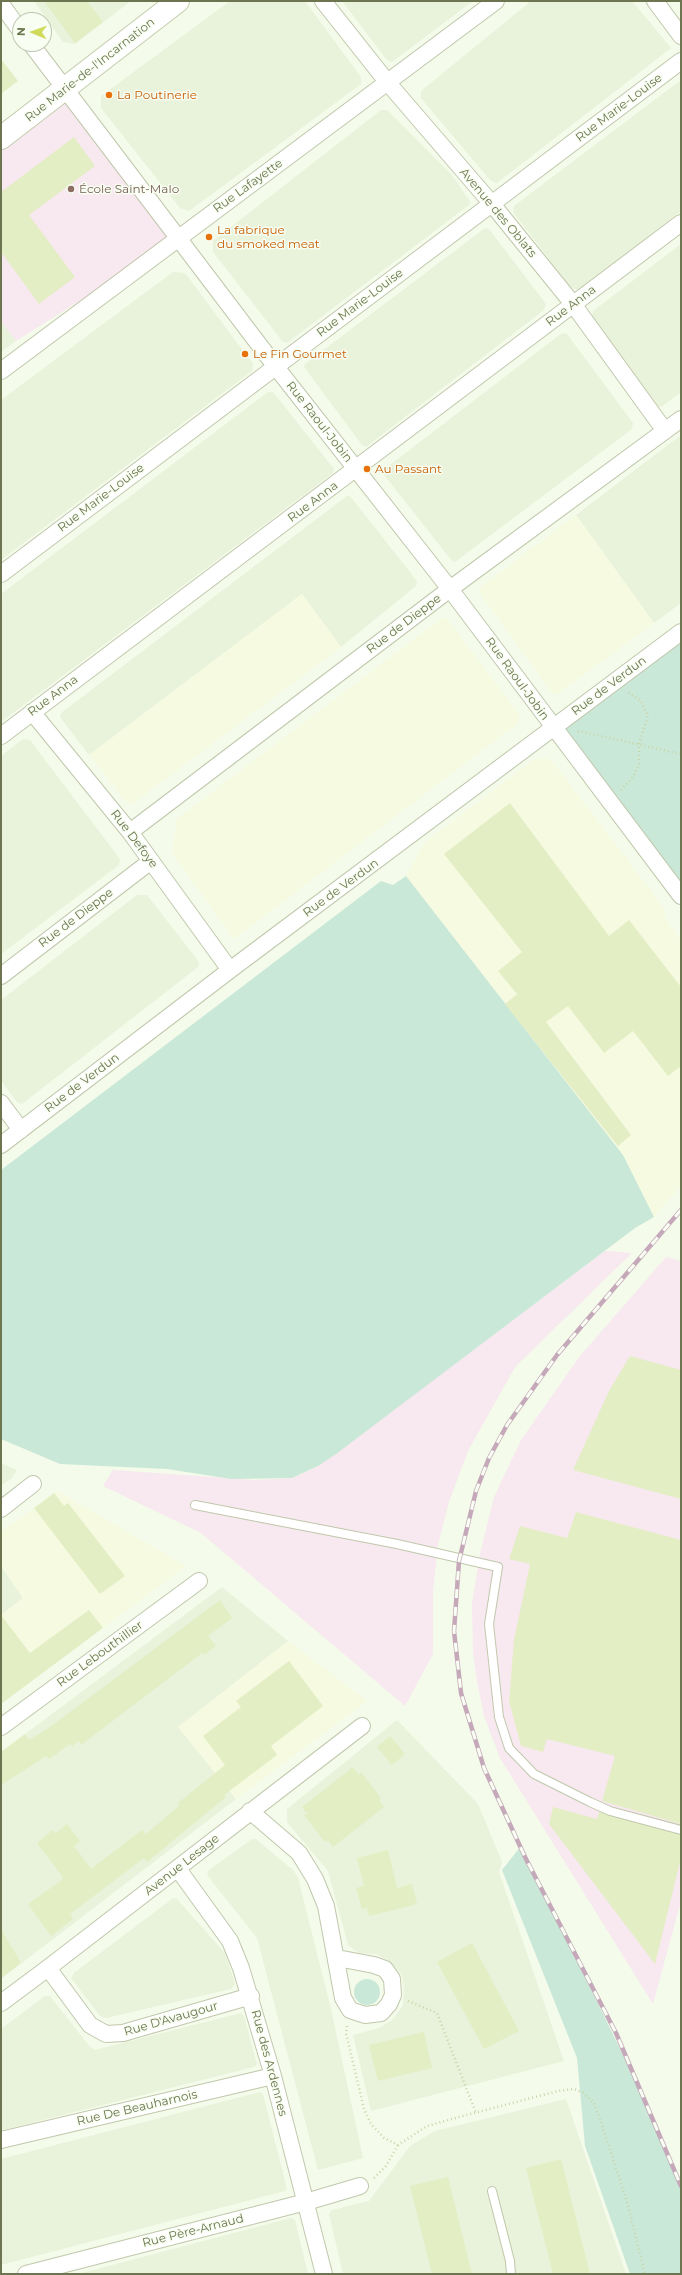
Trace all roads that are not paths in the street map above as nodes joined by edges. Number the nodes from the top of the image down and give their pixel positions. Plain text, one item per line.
1 (178, 1) edge
2 (323, 1) edge
3 (496, 1) edge
4 (655, 1) edge
5 (1, 4) edge
6 (12, 19) edge
7 (681, 36) edge
8 (37, 52) edge
9 (681, 61) edge
10 (388, 83) junction
11 (65, 90) junction
12 (2, 134) edge
13 (492, 204) junction
14 (681, 223) edge
15 (179, 238) junction
16 (573, 304) junction
17 (276, 367) junction
18 (1, 371) edge
19 (681, 419) edge
20 (666, 431) junction
21 (356, 469) junction
22 (1, 574) edge
23 (450, 589) junction
24 (681, 632) edge
25 (32, 712) junction
26 (553, 728) junction
27 (1, 736) edge
28 (130, 832) junction
29 (151, 861) junction
30 (681, 896) edge
31 (230, 970) junction
32 (1, 976) edge
33 (1, 1103) edge
34 (21, 1130) junction
35 (1, 1145) edge
36 (33, 1484) dead end
37 (195, 1505) dead end
38 (1, 1509) edge
39 (199, 1581) dead end
40 (362, 1726) dead end
41 (1, 1727) edge
42 (250, 1811) junction
43 (681, 1830) edge
44 (178, 1869) junction
45 (336, 1958) junction
46 (48, 1968) junction
47 (251, 1996) junction
48 (1, 2003) edge
49 (273, 2076) junction
50 (1, 2140) edge
51 (360, 2186) road end
52 (492, 2191) dead end
53 (306, 2202) junction
54 (26, 2274) edge
55 (324, 2274) edge
56 (511, 2274) edge

1 - 11 main road, Rue Marie-de-l'Incarnation
2 - 10 street, Avenue des Oblats
3 - 10 street, Rue Lafayette
4 - 7 street
5 - 6 street
8 - 11 street, Rue Raoul-Jobin
9 - 13 street, Rue Marie-Louise
10 - 13 street, Avenue des Oblats
10 - 15 street, Rue Lafayette
11 - 12 main road, Rue Marie-de-l'Incarnation
11 - 15 street, Rue Raoul-Jobin
13 - 16 street, Avenue des Oblats
13 - 17 street, Rue Marie-Louise
14 - 16 street, Rue Anna
15 - 17 street, Rue Raoul-Jobin
15 - 18 street, Rue Lafayette
16 - 20 street, Avenue des Oblats
16 - 21 street, Rue Anna
17 - 21 street, Rue Raoul-Jobin
17 - 22 street, Rue Marie-Louise
19 - 20 street, Rue de Dieppe
20 - 23 street, Rue de Dieppe
21 - 23 street, Rue Raoul-Jobin
21 - 25 street, Rue Anna
23 - 26 street, Rue Raoul-Jobin
23 - 28 street, Rue de Dieppe
24 - 26 street, Rue de Verdun
25 - 27 street, Rue Anna
25 - 28 street, Rue Defoye
26 - 30 street, Rue Raoul-Jobin
26 - 31 street, Rue de Verdun
28 - 29 street, Rue Defoye
29 - 31 street, Rue Defoye
29 - 32 street, Rue de Dieppe
31 - 34 street, Rue de Verdun
33 - 34 street
34 - 35 street, Rue de Verdun
36 - 38 street
37 - 43 lane
39 - 41 street, Rue Lebouthillier
40 - 42 street, Avenue Lesage
42 - 44 street, Avenue Lesage
42 - 45 street
44 - 46 street, Avenue Lesage
44 - 47 street, Rue des Ardennes
45 - 45 street
46 - 47 street, Rue D'Avaugour
46 - 48 street, Avenue Lesage
47 - 49 street, Rue des Ardennes
49 - 50 street, Rue De Beauharnois
49 - 53 street, Rue des Ardennes
51 - 53 street, Rue Père-Arnaud
52 - 56 lane
53 - 54 street, Rue Père-Arnaud
53 - 55 street, Rue des Ardennes

